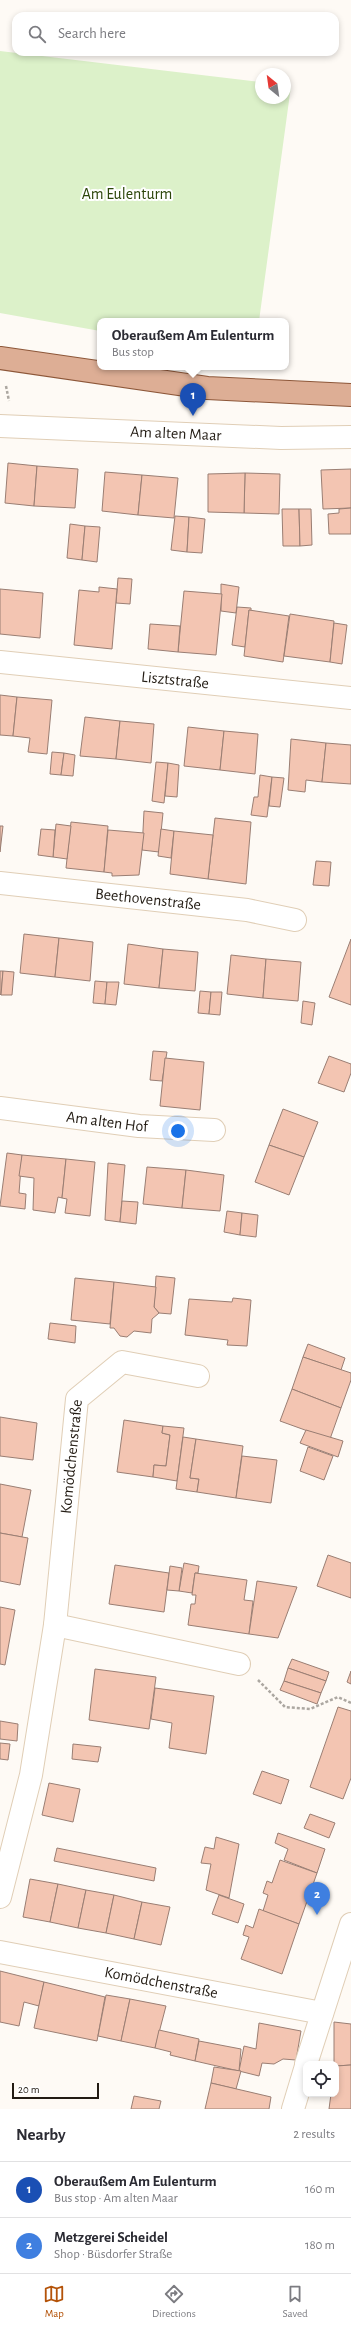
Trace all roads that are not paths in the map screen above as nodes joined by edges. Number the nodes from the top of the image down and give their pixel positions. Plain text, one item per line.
1 (6, 358) edge
2 (351, 395) edge
3 (6, 426) edge
4 (351, 437) edge
5 (0, 662) edge
6 (351, 698) edge
7 (0, 883) edge
8 (295, 920) dead end
9 (0, 1108) edge
10 (214, 1130) dead end
11 (198, 1376) dead end
12 (55, 1625) junction
13 (240, 1664) road end
14 (0, 1897) edge
15 (351, 1924) edge
16 (0, 1952) edge
17 (322, 2013) junction
18 (307, 2061) edge
19 (303, 2075) edge
20 (293, 2109) edge

1 - 2 main road
3 - 4 street, Am alten Maar
5 - 6 street, Lisztstraße
7 - 8 street, Beethovenstraße
9 - 10 street, Am alten Hof
11 - 12 street, Komödchenstraße
12 - 13 street
12 - 14 street, Komödchenstraße
15 - 17 street
16 - 17 street, Komödchenstraße
17 - 18 street
19 - 20 street

